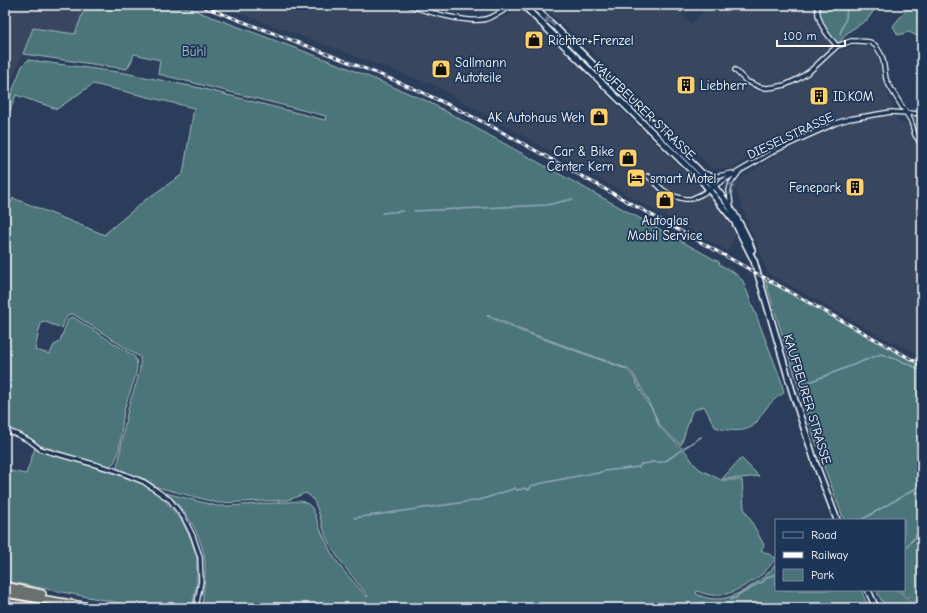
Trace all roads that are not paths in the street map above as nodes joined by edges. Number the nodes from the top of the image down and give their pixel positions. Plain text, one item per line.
1 (409, 5) edge
2 (511, 5) edge
3 (523, 5) edge
4 (532, 5) edge
5 (677, 5) edge
6 (685, 5) edge
7 (817, 5) edge
8 (837, 46) junction
9 (735, 70) dead end
10 (906, 113) junction
11 (922, 114) edge
12 (922, 145) edge
13 (739, 171) junction
14 (702, 173) junction
15 (648, 176) dead end
16 (714, 186) junction
17 (710, 189) junction
18 (731, 207) junction
19 (754, 261) junction
20 (5, 430) edge
21 (837, 519) edge
22 (5, 586) edge
23 (868, 591) edge
24 (5, 593) edge
25 (56, 601) junction
26 (5, 602) edge
27 (196, 607) edge
28 (39, 608) edge
29 (95, 608) edge
30 (876, 608) edge

1 - 2 street
3 - 17 main road, KAUFBEURER STRASSE
14 -> 4 main road, KAUFBEURER STRASSE
5 - 6 street
7 - 8 street
8 - 9 street
8 - 10 street
10 - 11 street, DIESELSTRASSE
10 - 12 street
10 - 13 street, DIESELSTRASSE
13 - 14 street, DIESELSTRASSE
13 - 16 street, DIESELSTRASSE
18 -> 13 street, DIESELSTRASSE
14 - 16 main road, KAUFBEURER STRASSE
15 - 17 street, DIESELSTRASSE
16 - 17 street, DIESELSTRASSE
16 - 18 main road, KAUFBEURER STRASSE
17 - 19 main road, KAUFBEURER STRASSE
18 - 19 main road, KAUFBEURER STRASSE
19 - 21 main road, KAUFBEURER STRASSE
20 - 27 street
22 - 25 highway
23 - 30 main road
24 - 25 highway
25 - 29 highway
26 - 28 highway

